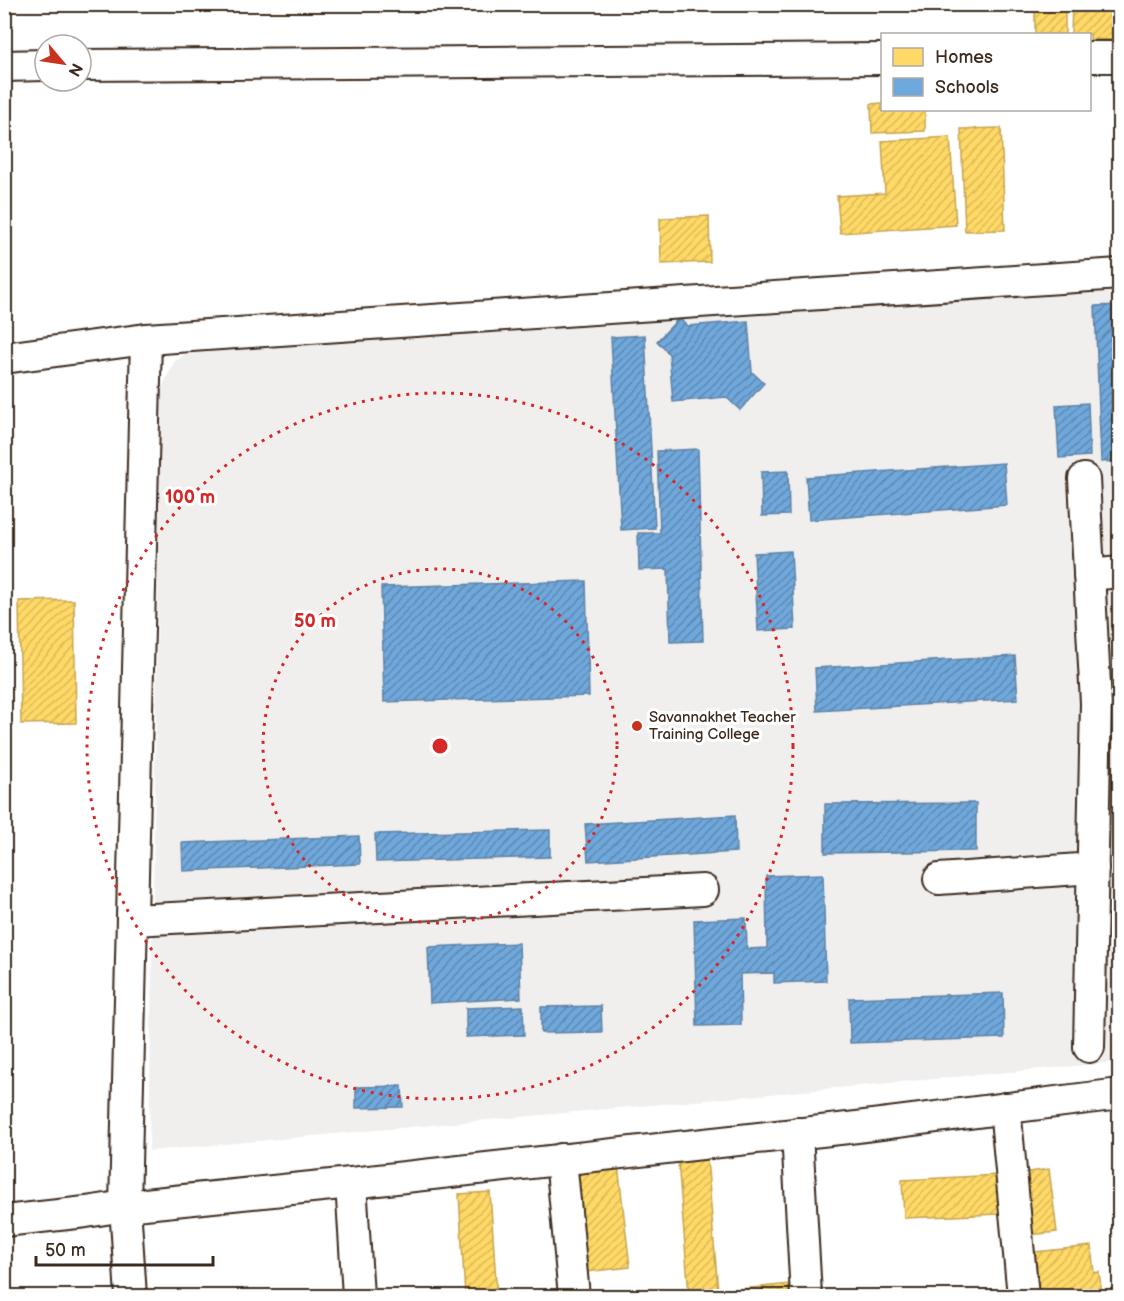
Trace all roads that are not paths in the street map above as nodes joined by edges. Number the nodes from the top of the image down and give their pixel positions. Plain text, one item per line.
1 (1091, 57) edge
2 (1119, 57) edge
3 (881, 59) edge
4 (33, 65) edge
5 (93, 65) edge
6 (4, 66) edge
7 (1119, 274) edge
8 (146, 339) junction
9 (4, 358) edge
10 (1084, 479) dead end
11 (1119, 572) edge
12 (1089, 575) junction
13 (1093, 868) junction
14 (939, 879) dead end
15 (703, 890) dead end
16 (133, 920) junction
17 (1089, 1047) dead end
18 (1119, 1094) edge
19 (1005, 1108) junction
20 (797, 1133) junction
21 (561, 1159) junction
22 (351, 1183) junction
23 (125, 1206) junction
24 (4, 1221) edge
25 (131, 1296) edge
26 (358, 1296) edge
27 (574, 1296) edge
28 (807, 1296) edge
29 (1023, 1296) edge

1 - 2 street
3 - 5 street
4 - 6 street
7 - 8 street
8 - 9 street
8 - 16 street
10 - 12 street
11 - 12 street
12 - 13 street
13 - 14 street
13 - 17 street
15 - 16 street
16 - 23 street
18 - 19 street
19 - 20 street
19 - 29 street
20 - 21 street
20 - 28 street
21 - 22 street
21 - 27 street
22 - 23 street
22 - 26 street
23 - 24 street
23 - 25 street

